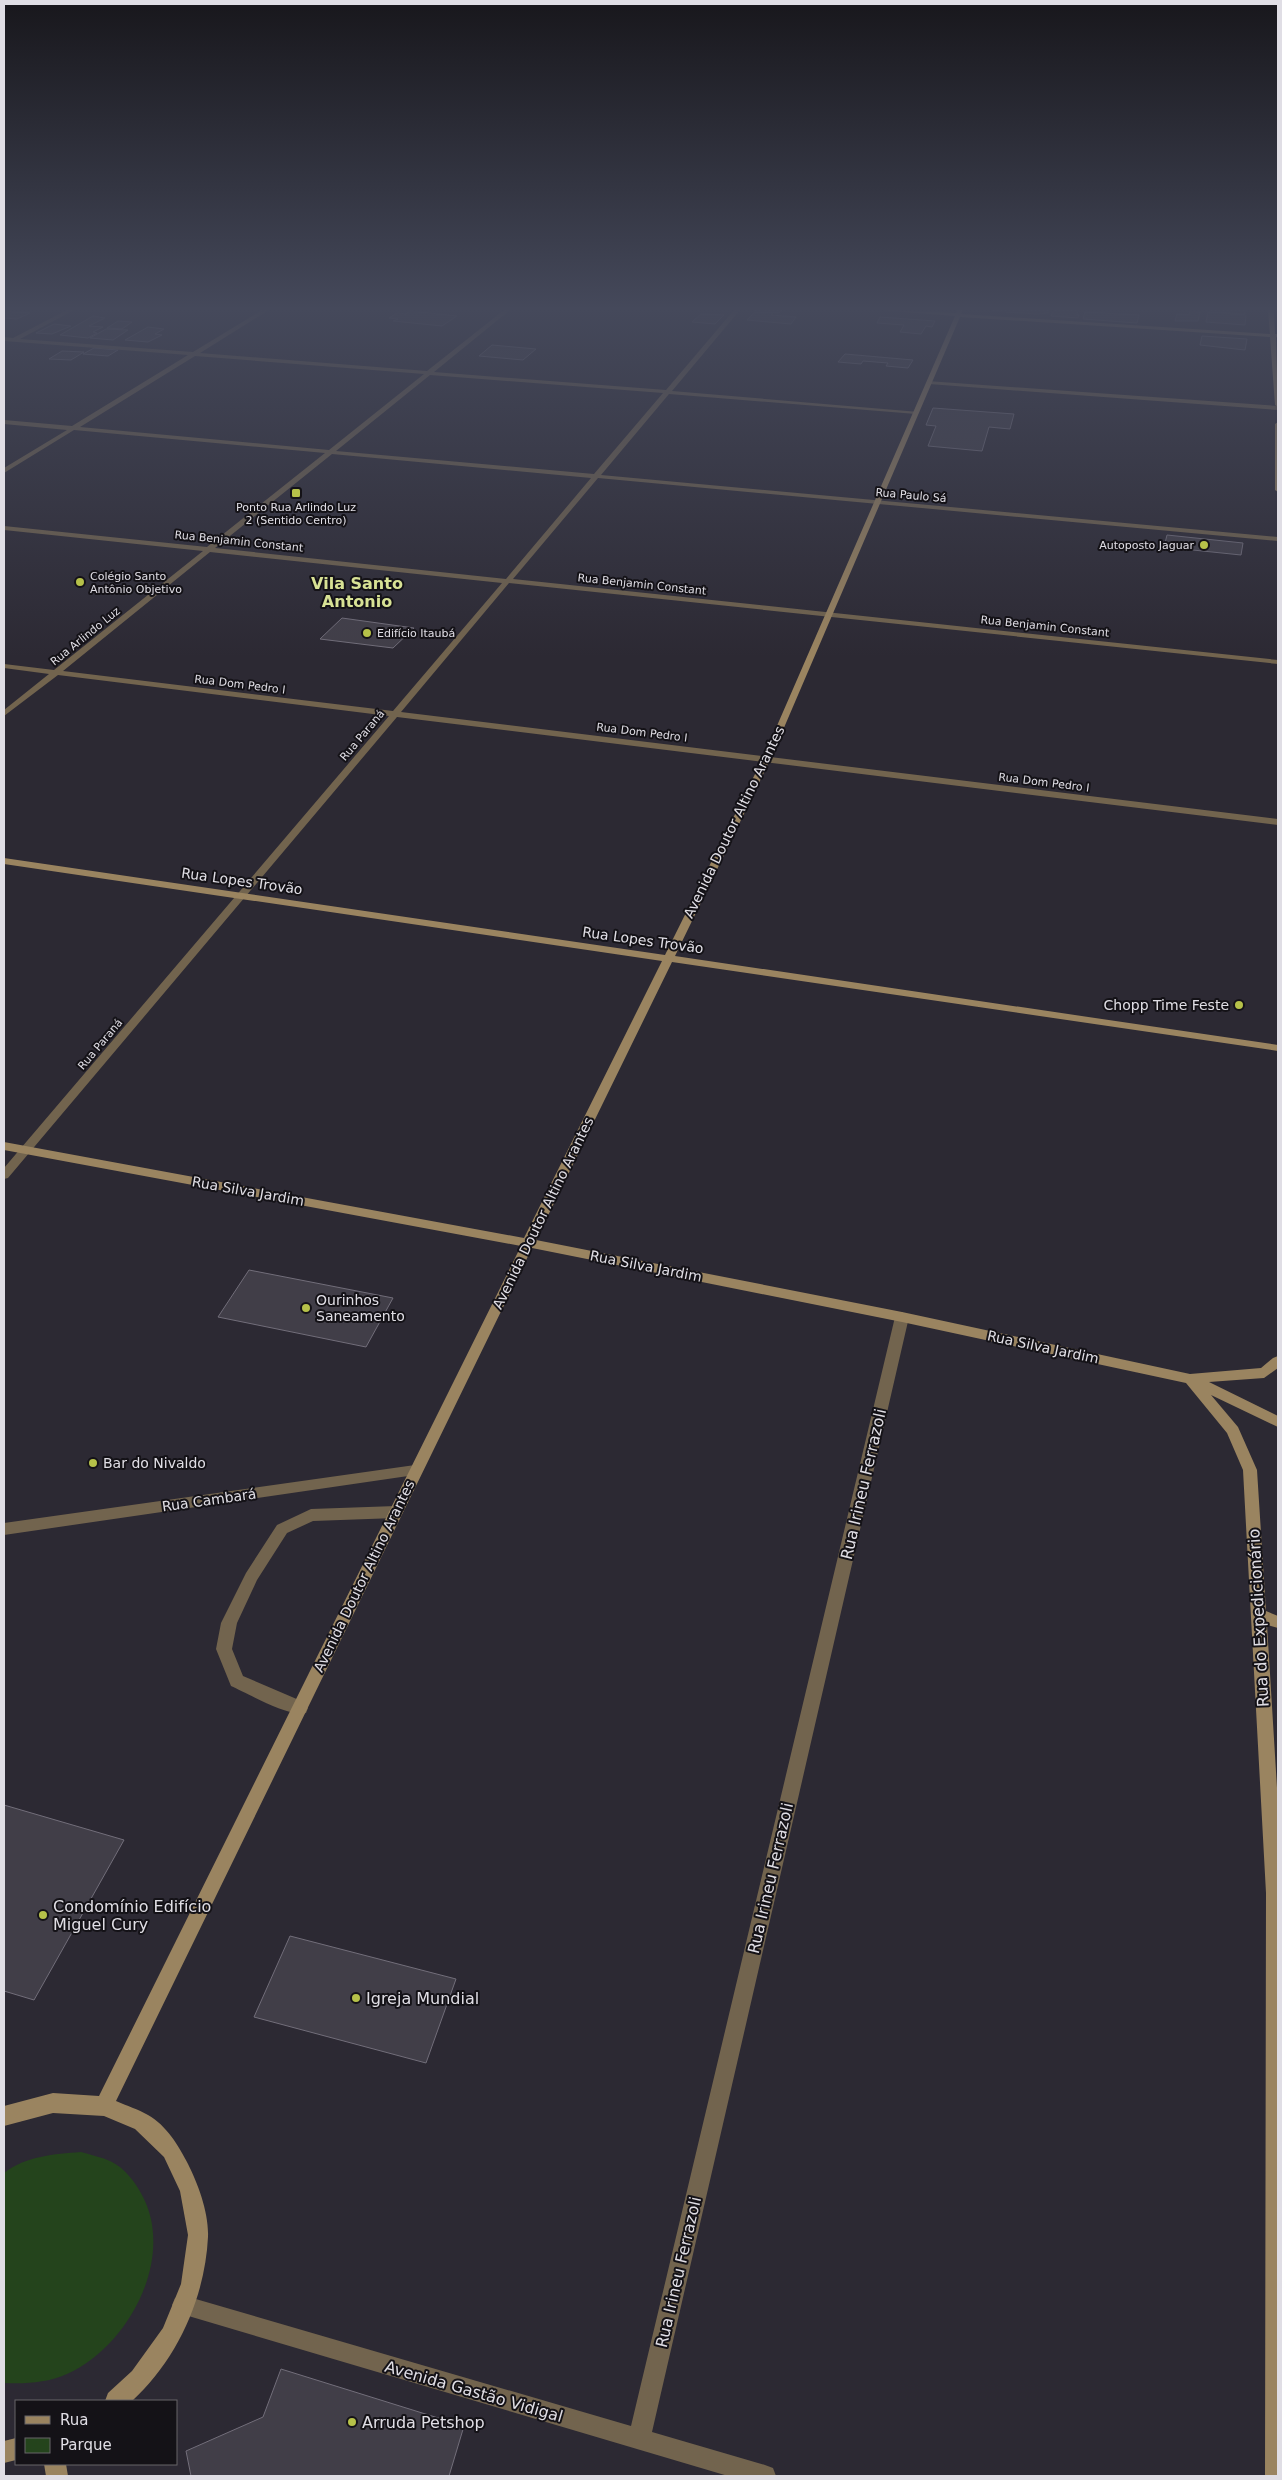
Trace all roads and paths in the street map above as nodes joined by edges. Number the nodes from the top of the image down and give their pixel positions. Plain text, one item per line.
1 (46, 426) edge
2 (76, 426) edge
3 (363, 426) edge
4 (639, 426) edge
5 (910, 426) edge
6 (1278, 426) edge
7 (72, 428) junction
8 (332, 451) junction
9 (1278, 470) edge
10 (4, 471) edge
11 (597, 476) junction
12 (1278, 490) edge
13 (877, 502) junction
14 (4, 528) edge
15 (1278, 539) edge
16 (209, 550) junction
17 (507, 581) junction
18 (829, 615) junction
19 (1278, 662) edge
20 (4, 666) edge
21 (56, 672) junction
22 (4, 714) edge
23 (395, 714) junction
24 (767, 758) junction
25 (1278, 822) edge
26 (4, 861) edge
27 (242, 894) junction
28 (669, 958) junction
29 (1278, 1048) edge
30 (4, 1146) edge
31 (26, 1150) junction
32 (4, 1175) edge
33 (528, 1243) junction
34 (902, 1317) junction
35 (1278, 1360) edge
36 (1190, 1379) junction
37 (1278, 1422) edge
38 (415, 1470) junction
39 (396, 1512) junction
40 (4, 1530) edge
41 (1258, 1615) junction
42 (1278, 1622) edge
43 (300, 1708) junction
44 (1277, 1894) edge
45 (104, 2106) junction
46 (4, 2116) edge
47 (182, 2305) junction
48 (117, 2400) edge
49 (639, 2439) junction
50 (765, 2476) edge
51 (1276, 2476) edge

1 - 7 street, Rua Paulo Sá
2 - 7 street
3 - 8 street, Rua Arlindo Luz
4 - 11 street, Rua Paraná
5 - 13 street, Avenida Doutor Altino Arantes
6 - 9 street
7 - 8 street, Rua Paulo Sá
7 - 10 street
8 - 11 street, Rua Paulo Sá
8 - 16 street, Rua Arlindo Luz
9 - 12 street
11 - 13 street, Rua Paulo Sá
11 - 17 street, Rua Paraná
13 - 15 street, Rua Paulo Sá
13 - 18 street, Avenida Doutor Altino Arantes
14 - 16 street, Rua Benjamin Constant
16 - 17 street, Rua Benjamin Constant
16 - 21 street, Rua Arlindo Luz
17 - 18 street, Rua Benjamin Constant
17 - 23 street, Rua Paraná
18 - 19 street, Rua Benjamin Constant
18 - 24 street, Avenida Doutor Altino Arantes
20 - 21 street, Rua Dom Pedro I
21 - 22 street, Rua Arlindo Luz
21 - 23 street, Rua Dom Pedro I
23 - 24 street, Rua Dom Pedro I
23 - 27 street, Rua Paraná
24 - 25 street, Rua Dom Pedro I
24 - 28 street, Avenida Doutor Altino Arantes
26 - 27 street, Rua Lopes Trovão
27 - 28 street, Rua Lopes Trovão
27 - 31 street, Rua Paraná
28 - 29 street, Rua Lopes Trovão
28 - 33 street, Avenida Doutor Altino Arantes
30 - 31 street, Rua Silva Jardim
31 - 32 street, Rua Paraná
31 - 33 street, Rua Silva Jardim
33 - 34 street, Rua Silva Jardim
33 - 38 street, Avenida Doutor Altino Arantes
34 - 36 street, Rua Silva Jardim
34 - 49 street, Rua Irineu Ferrazoli
35 - 36 street
36 - 37 street, Rua Silva Jardim
36 - 41 street, Rua do Expedicionário
38 - 39 street, Avenida Doutor Altino Arantes
38 - 40 street, Rua Cambará
39 - 43 street, Avenida Doutor Altino Arantes
39 - 43 street
41 - 42 street
41 - 44 street, Rua do Expedicionário
43 - 45 street, Avenida Doutor Altino Arantes
44 - 51 street, Rua do Expedicionário
45 - 46 street
45 - 47 street
47 - 48 street
47 - 49 street, Avenida Gastão Vidigal
49 - 50 street, Avenida Gastão Vidigal

